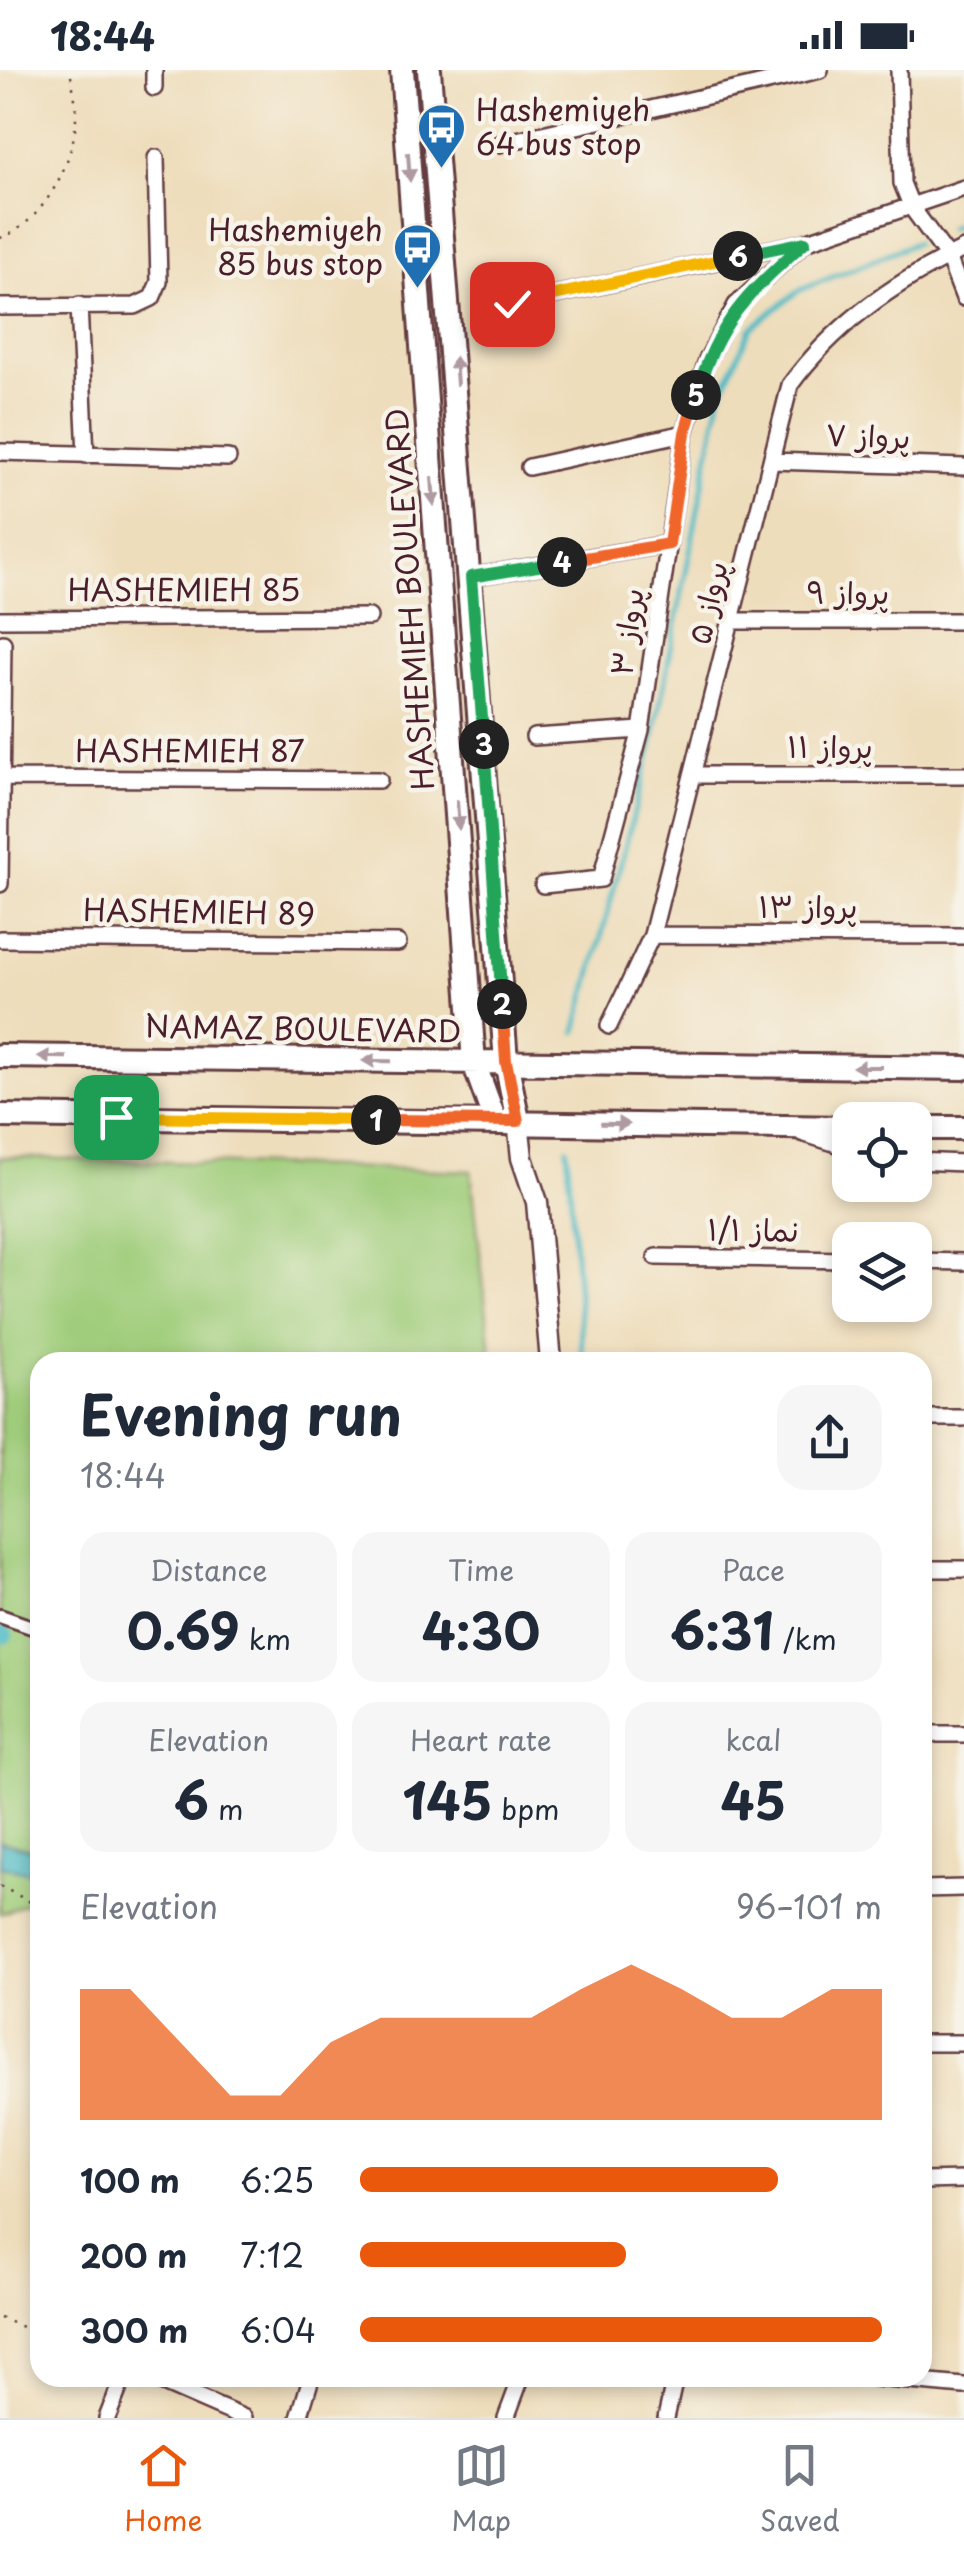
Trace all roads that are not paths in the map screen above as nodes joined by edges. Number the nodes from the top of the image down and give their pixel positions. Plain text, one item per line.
1 (154, 70) edge
2 (402, 70) edge
3 (429, 70) edge
4 (820, 70) edge
5 (899, 70) edge
6 (154, 88) dead end
7 (499, 144) dead end
8 (156, 158) dead end
9 (964, 188) edge
10 (912, 208) junction
11 (805, 242) junction
12 (964, 249) edge
13 (948, 256) junction
14 (964, 298) edge
15 (512, 304) dead end
16 (79, 305) junction
17 (0, 307) edge
18 (685, 433) junction
19 (0, 452) edge
20 (86, 455) junction
21 (228, 458) dead end
22 (771, 461) junction
23 (528, 467) dead end
24 (964, 468) edge
25 (669, 544) junction
26 (471, 577) junction
27 (369, 617) dead end
28 (0, 620) edge
29 (964, 621) edge
30 (733, 622) junction
31 (2, 649) edge
32 (642, 730) junction
33 (534, 737) dead end
34 (695, 775) junction
35 (964, 776) edge
36 (1, 778) edge
37 (379, 780) dead end
38 (0, 884) edge
39 (543, 884) dead end
40 (652, 935) junction
41 (964, 936) edge
42 (0, 939) edge
43 (398, 942) dead end
44 (608, 1026) dead end
45 (0, 1056) edge
46 (506, 1061) junction
47 (474, 1063) junction
48 (964, 1068) edge
49 (0, 1116) edge
50 (506, 1121) junction
51 (784, 1128) junction
52 (832, 1128) edge
53 (932, 1128) edge
54 (964, 1128) edge
55 (832, 1143) edge
56 (932, 1162) edge
57 (964, 1163) edge
58 (656, 1257) dead end
59 (832, 1260) edge
60 (932, 1261) edge
61 (964, 1262) edge
62 (550, 1352) edge
63 (932, 1418) edge
64 (964, 1418) edge
65 (964, 1568) edge
66 (932, 1569) edge
67 (0, 1616) edge
68 (30, 1626) edge
69 (932, 1734) edge
70 (964, 1734) edge
71 (932, 1888) edge
72 (964, 1888) edge
73 (964, 2042) edge
74 (932, 2043) edge
75 (964, 2180) edge
76 (932, 2181) edge
77 (932, 2383) edge
78 (964, 2386) edge
79 (120, 2387) edge
80 (173, 2387) edge
81 (308, 2387) edge
82 (518, 2387) edge
83 (673, 2387) edge
84 (108, 2418) edge
85 (244, 2418) edge
86 (299, 2418) edge
87 (506, 2418) edge
88 (666, 2418) edge

1 - 6 street
2 -> 47 main road, HASHEMIEH BOULEVARD
26 -> 3 main road, HASHEMIEH BOULEVARD
4 - 7 street
5 - 10 street
8 - 16 street
9 - 10 street, پرواز ۳
10 - 11 street, پرواز ۳
10 - 13 street
11 - 15 street
11 - 18 street, پرواز ۳
12 - 13 street, پرواز ۵
13 - 14 street
13 - 22 street, پرواز ۵
16 - 17 street
16 - 20 street
18 - 23 street
18 - 25 street, پرواز ۳
19 - 20 street
20 - 21 street
22 - 24 street, پرواز ۷
22 - 30 street, پرواز ۵
25 - 26 street
25 - 32 street, پرواز ۳
26 - 46 main road, HASHEMIEH BOULEVARD
27 - 28 street, HASHEMIEH 85
28 - 31 street
29 - 30 street, پرواز ۹
30 - 34 street, پرواز ۵
31 - 36 street
32 - 33 street
32 - 39 street, پرواز ۳
34 - 35 street, پرواز ۱۱
34 - 40 street, پرواز ۵
36 - 37 street, HASHEMIEH 87
36 - 38 street
40 - 41 street, پرواز ۱۳
40 - 44 street, پرواز ۵
42 - 43 street, HASHEMIEH 89
47 -> 45 main road, NAMAZ BOULEVARD
46 - 47 main road, NAMAZ BOULEVARD
48 -> 46 main road, NAMAZ BOULEVARD
46 - 50 main road, HASHEMIEH BOULEVARD
47 - 50 main road, HASHEMIEH BOULEVARD
49 - 50 main road
50 -> 51 main road
50 - 62 street
51 - 52 main road
51 - 55 street
53 - 54 main road
56 - 57 street
58 - 59 street, نماز ۱/۱
60 - 61 street
63 - 64 street
65 - 66 street
67 - 68 street
69 - 70 street
71 - 72 street
73 - 74 street
75 - 76 street
77 - 78 street
79 - 84 street
80 - 85 street
81 - 86 street
82 - 87 street
83 - 88 street

